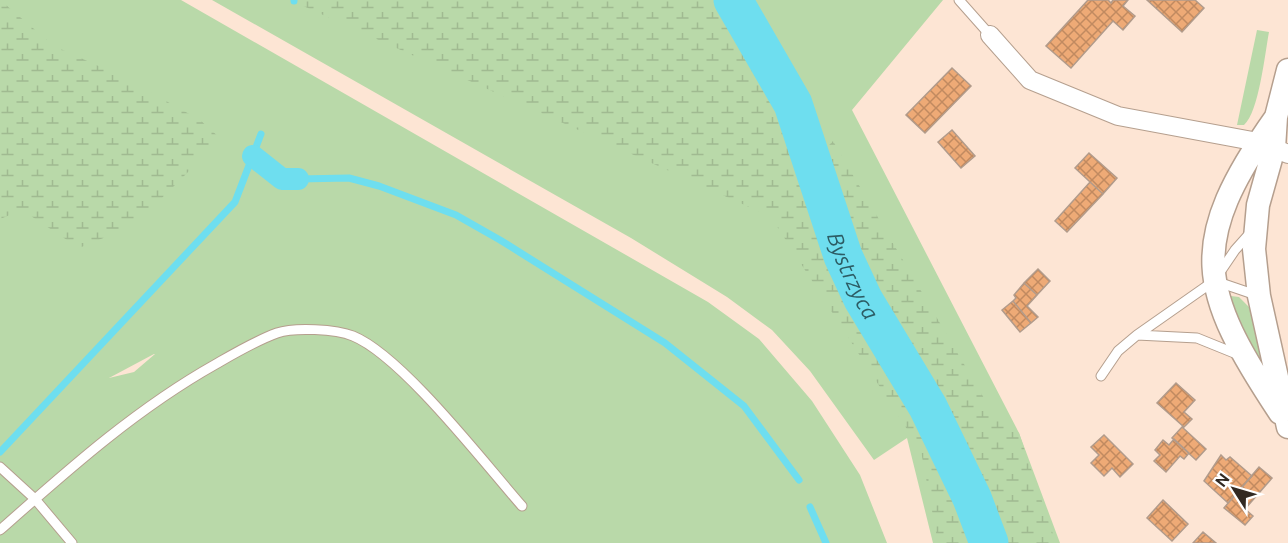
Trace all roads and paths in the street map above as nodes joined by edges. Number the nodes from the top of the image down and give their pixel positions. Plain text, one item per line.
1 (959, 0) edge
2 (990, 35) joint
3 (1288, 70) edge
4 (1274, 148) edge
5 (1255, 227) junction
6 (1214, 281) junction
7 (1259, 296) junction
8 (1137, 335) junction
9 (1244, 358) junction
10 (1101, 376) dead end
11 (1287, 424) edge
12 (0, 467) edge
13 (34, 500) junction
14 (522, 506) dead end
15 (0, 530) edge
16 (72, 543) edge

1 - 2 lane
2 - 4 street
3 - 4 street
4 - 5 street
4 - 6 street
5 - 6 lane
5 - 7 street
6 - 7 lane
6 - 8 lane
6 - 9 street
7 - 11 street
8 - 9 lane
8 - 10 lane
9 - 11 street
12 - 13 lane
13 - 14 lane
13 - 15 lane
13 - 16 lane

